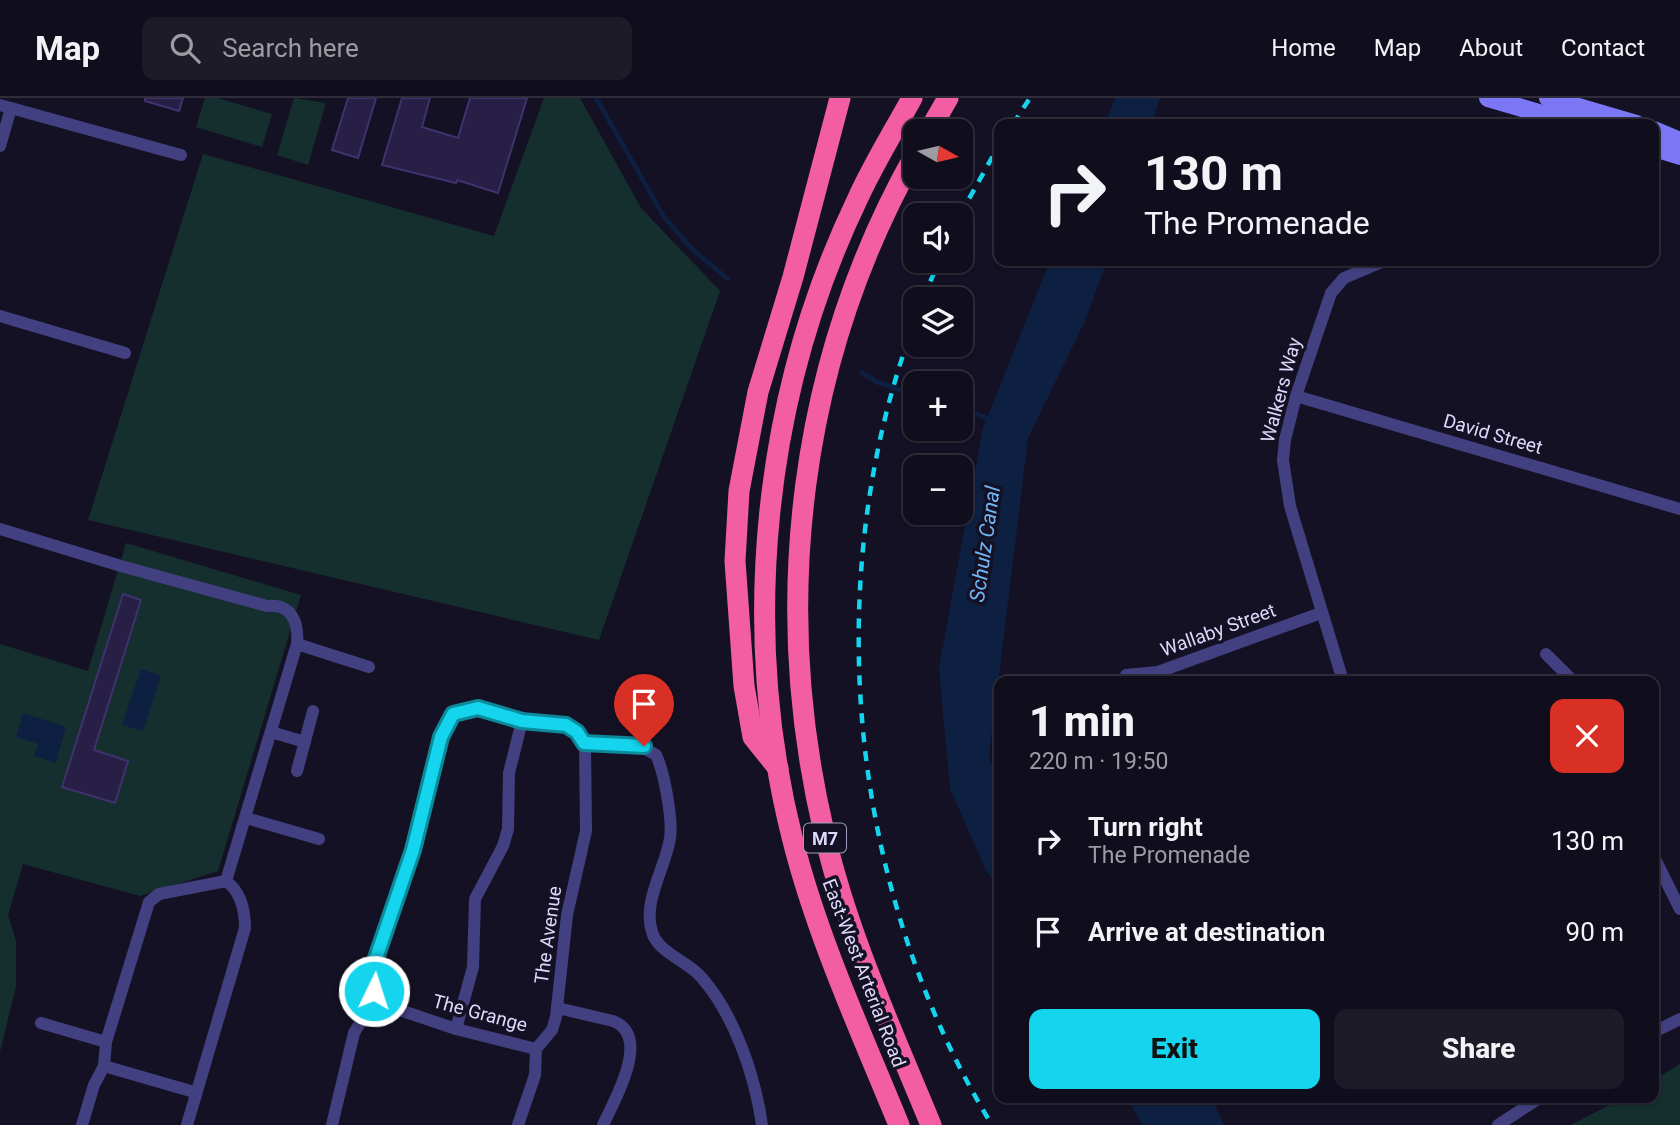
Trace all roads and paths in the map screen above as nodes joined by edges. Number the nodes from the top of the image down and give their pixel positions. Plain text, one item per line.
1 (840, 98) edge
2 (948, 98) edge
3 (1488, 98) edge
4 (1548, 98) edge
5 (909, 101) edge
6 (6, 106) edge
7 (936, 119) edge
8 (1559, 119) edge
9 (1619, 119) edge
10 (1678, 138) edge
11 (1659, 139) edge
12 (1659, 142) edge
13 (0, 146) edge
14 (181, 155) dead end
15 (1680, 156) edge
16 (903, 180) edge
17 (1372, 266) edge
18 (0, 316) edge
19 (125, 353) dead end
20 (1296, 396) junction
21 (1680, 509) edge
22 (0, 528) edge
23 (1321, 613) junction
24 (297, 644) junction
25 (1546, 654) dead end
26 (369, 667) dead end
27 (1126, 675) dead end
28 (1341, 676) edge
29 (1568, 676) edge
30 (313, 711) dead end
31 (522, 721) junction
32 (271, 732) junction
33 (304, 742) junction
34 (584, 743) junction
35 (780, 770) junction
36 (297, 771) dead end
37 (246, 818) junction
38 (319, 839) dead end
39 (1659, 867) edge
40 (226, 881) junction
41 (1680, 909) edge
42 (373, 1001) junction
43 (558, 1008) junction
44 (1680, 1019) edge
45 (41, 1023) dead end
46 (456, 1029) junction
47 (1659, 1030) edge
48 (106, 1042) junction
49 (536, 1049) junction
50 (104, 1066) junction
51 (194, 1092) junction
52 (1532, 1103) edge
53 (82, 1125) edge
54 (187, 1125) edge
55 (332, 1125) edge
56 (519, 1125) edge
57 (603, 1125) edge
58 (762, 1125) edge
59 (899, 1125) edge
60 (931, 1125) edge
61 (1498, 1125) edge

1 - 35 highway
2 - 7 highway
3 - 8 street
4 - 9 street
5 - 35 highway, East-West Arterial Road / M7
6 - 13 street
6 - 14 street
10 - 11 street
12 - 15 street
16 - 60 highway, East-West Arterial Road / M7
17 - 20 street, Walkers Way
18 - 19 street
20 - 21 street, David Street
20 - 23 street, Walkers Way
22 - 24 street
23 - 27 street, Wallaby Street
23 - 28 street, Walkers Way
24 - 26 street
24 - 32 street
25 - 29 street
30 - 33 street
31 - 34 street
31 - 42 street
31 - 46 street
32 - 33 street
32 - 37 street
33 - 36 street
34 - 43 street, The Avenue
34 - 58 street
35 - 59 highway, East-West Arterial Road / M7
37 - 38 street
37 - 40 street
39 - 41 street
40 - 48 street
40 - 51 street
42 - 46 street, The Grange
42 - 55 street
43 - 49 street, The Avenue
43 - 57 street
44 - 47 street
45 - 48 street
46 - 49 street, The Grange
48 - 50 street
49 - 56 street, The Avenue
50 - 51 street
50 - 53 street
51 - 54 street
52 - 61 street

